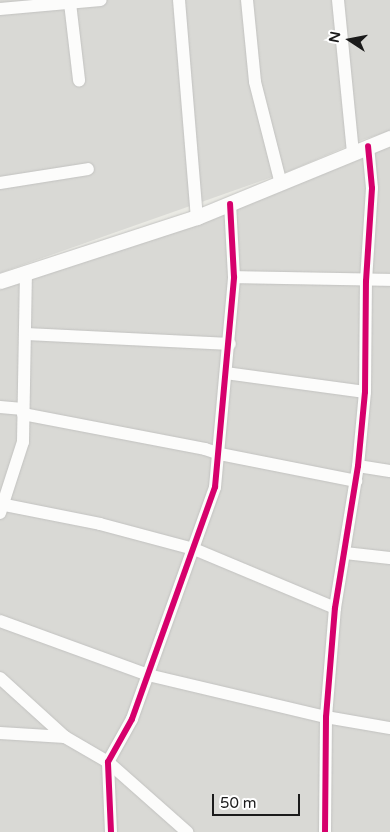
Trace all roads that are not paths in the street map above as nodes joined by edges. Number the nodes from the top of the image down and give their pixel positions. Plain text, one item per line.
1 (101, 0) edge
2 (179, 0) edge
3 (247, 0) edge
4 (338, 0) edge
5 (78, 2) edge
6 (0, 9) edge
7 (79, 80) dead end
8 (390, 138) edge
9 (368, 146) junction
10 (353, 152) junction
11 (88, 169) dead end
12 (0, 183) edge
13 (281, 184) junction
14 (230, 204) junction
15 (196, 218) junction
16 (26, 272) junction
17 (234, 277) junction
18 (390, 280) edge
19 (0, 281) edge
20 (366, 281) junction
21 (27, 334) junction
22 (230, 344) junction
23 (226, 373) junction
24 (365, 392) junction
25 (0, 407) edge
26 (23, 412) junction
27 (220, 454) junction
28 (358, 466) junction
29 (390, 471) edge
30 (356, 481) junction
31 (1, 507) edge
32 (194, 549) junction
33 (345, 553) junction
34 (390, 558) edge
35 (335, 608) junction
36 (0, 621) edge
37 (148, 675) junction
38 (0, 678) edge
39 (326, 718) junction
40 (390, 728) edge
41 (0, 733) edge
42 (65, 736) junction
43 (108, 762) junction
44 (111, 832) edge
45 (187, 832) edge
46 (325, 832) edge

1 - 5 street
2 - 15 street
3 - 13 street
4 - 10 street
5 - 6 street
5 - 7 street
8 - 9 street
9 - 10 street
9 - 20 street
10 - 13 street
11 - 12 street
13 - 14 street
14 - 15 street
14 - 17 street
15 - 16 street
16 - 19 street
16 - 21 street
17 - 20 street
17 - 22 street
18 - 20 street
20 - 24 street
21 - 22 street
21 - 26 street
22 - 23 street
23 - 24 street
23 - 27 street
24 - 28 street
25 - 26 street
26 - 27 street
26 - 31 street
27 - 30 street
27 - 32 street
28 - 29 street
28 - 30 street
30 - 33 street
31 - 32 street
32 - 35 street
32 - 37 street
33 - 34 street
33 - 35 street
35 - 39 street
36 - 37 street
37 - 39 street
37 - 43 street
38 - 42 street
39 - 40 street
39 - 46 street
41 - 42 street
42 - 43 street
43 - 44 street
43 - 45 street

